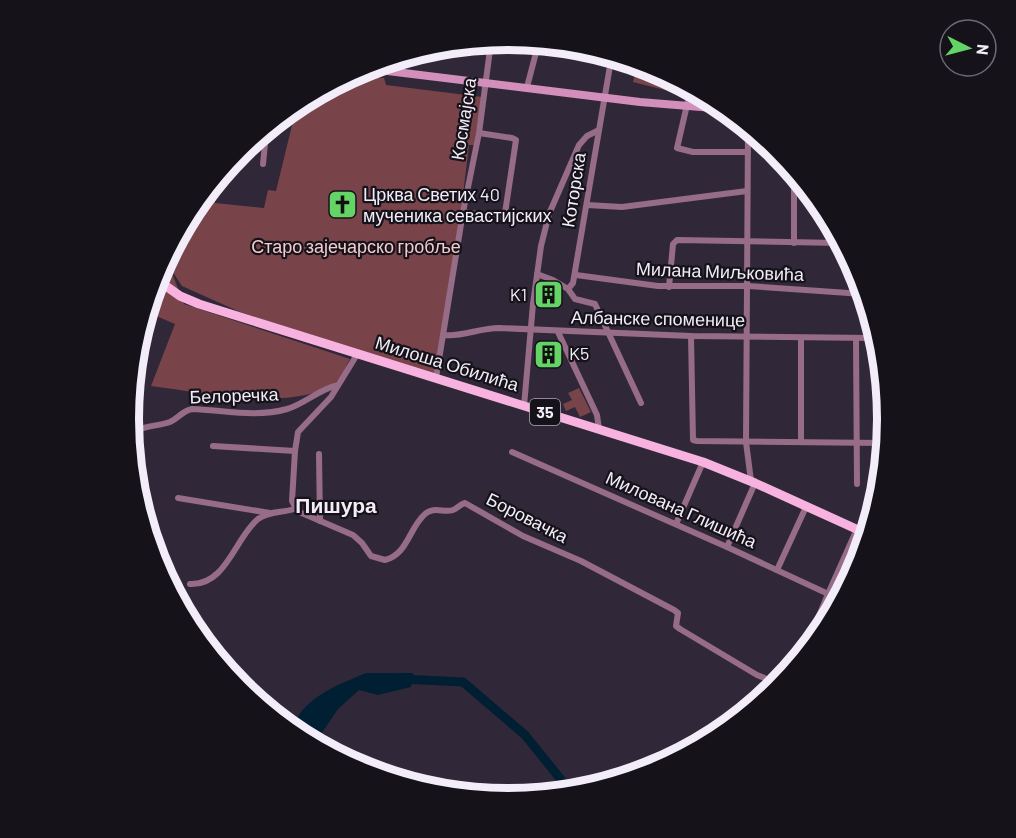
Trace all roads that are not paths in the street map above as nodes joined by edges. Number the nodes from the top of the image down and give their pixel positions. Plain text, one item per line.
1 (490, 50) edge
2 (537, 51) edge
3 (610, 64) edge
4 (385, 71) edge
5 (486, 82) junction
6 (527, 87) junction
7 (604, 97) junction
8 (689, 97) edge
9 (686, 107) junction
10 (706, 108) edge
11 (599, 130) junction
12 (479, 133) junction
13 (748, 138) edge
14 (267, 139) edge
15 (748, 152) junction
16 (263, 164) dead end
17 (794, 188) edge
18 (747, 191) junction
19 (587, 205) junction
20 (463, 212) junction
21 (747, 241) junction
22 (794, 243) junction
23 (832, 243) edge
24 (537, 274) junction
25 (576, 275) junction
26 (166, 281) edge
27 (164, 285) edge
28 (748, 286) junction
29 (669, 287) junction
30 (568, 289) junction
31 (855, 293) edge
32 (218, 310) junction
33 (531, 330) junction
34 (558, 332) junction
35 (607, 333) junction
36 (444, 335) junction
37 (691, 336) junction
38 (747, 337) junction
39 (801, 338) junction
40 (868, 338) edge
41 (856, 339) junction
42 (358, 353) junction
43 (436, 378) junction
44 (339, 385) junction
45 (640, 403) dead end
46 (524, 406) junction
47 (599, 429) junction
48 (139, 430) edge
49 (746, 442) junction
50 (801, 442) junction
51 (855, 443) junction
52 (877, 443) edge
53 (213, 446) dead end
54 (295, 451) junction
55 (512, 452) dead end
56 (319, 454) dead end
57 (703, 462) junction
58 (753, 482) junction
59 (856, 484) dead end
60 (178, 498) dead end
61 (806, 507) junction
62 (294, 509) junction
63 (270, 513) junction
64 (320, 521) junction
65 (676, 524) junction
66 (861, 531) edge
67 (859, 535) edge
68 (727, 547) junction
69 (777, 570) junction
70 (190, 584) dead end
71 (828, 594) junction
72 (832, 596) edge
73 (818, 619) edge
74 (769, 680) edge

1 - 5 street, Космајска
2 - 6 street
3 - 7 street, Которска
4 - 5 street
5 - 6 street
5 - 12 street, Космајска
6 - 7 street
7 - 9 street
7 - 11 street, Которска
8 - 9 street
9 - 10 street
9 - 15 street
11 - 19 street, Которска
11 - 24 street
12 - 20 street, Космајска
12 - 20 street
13 - 15 street
14 - 16 street
15 - 18 street
17 - 22 street
18 - 19 street
18 - 21 street
19 - 25 street, Которска
20 - 36 street, Космајска
21 - 22 street
21 - 28 street
21 - 29 street
22 - 23 street
24 - 30 street
24 - 33 street
25 - 29 street, Милана Миљковића
25 - 30 street, Которска
26 - 32 main road, Милоша Обилића / 35
27 - 32 main road, Милоша Обилића / 35
28 - 29 street, Милана Миљковића
28 - 31 street, Милана Миљковића
28 - 38 street
30 - 35 street
32 - 42 main road, Милоша Обилића / 35
33 - 34 street, Албанске споменице
33 - 36 street, Албанске споменице
33 - 46 street
34 - 35 street, Албанске споменице
34 - 47 street
35 - 37 street, Албанске споменице
35 - 45 street
36 - 43 street, Космајска
37 - 38 street, Албанске споменице
37 - 49 street
38 - 39 street, Албанске споменице
38 - 49 street
39 - 41 street, Албанске споменице
39 - 50 street
40 - 41 street, Албанске споменице
41 - 51 street
42 - 43 main road, Милоша Обилића / 35
42 - 44 street
43 - 46 main road, Милоша Обилића / 35
44 - 48 street, Белоречка
44 - 54 street
46 - 47 main road, Милоша Обилића / 35
47 - 57 main road, Милоша Обилића / 35
49 - 50 street
49 - 58 street
50 - 51 street
51 - 52 street
51 - 59 street
53 - 54 street
54 - 62 street
55 - 65 street, Милована Глишића
56 - 64 street
57 - 58 main road, Милоша Обилића / 35
57 - 65 street
58 - 61 main road, Милоша Обилића / 35
58 - 68 street
60 - 63 street
61 - 66 main road, Милоша Обилића / 35
61 - 69 street
62 - 63 street
62 - 64 street, Боровачка
63 - 70 street
64 - 74 street, Боровачка
65 - 68 street, Милована Глишића
67 - 71 street
68 - 69 street, Милована Глишића
69 - 71 street, Милована Глишића
71 - 72 street, Милована Глишића
71 - 73 street

